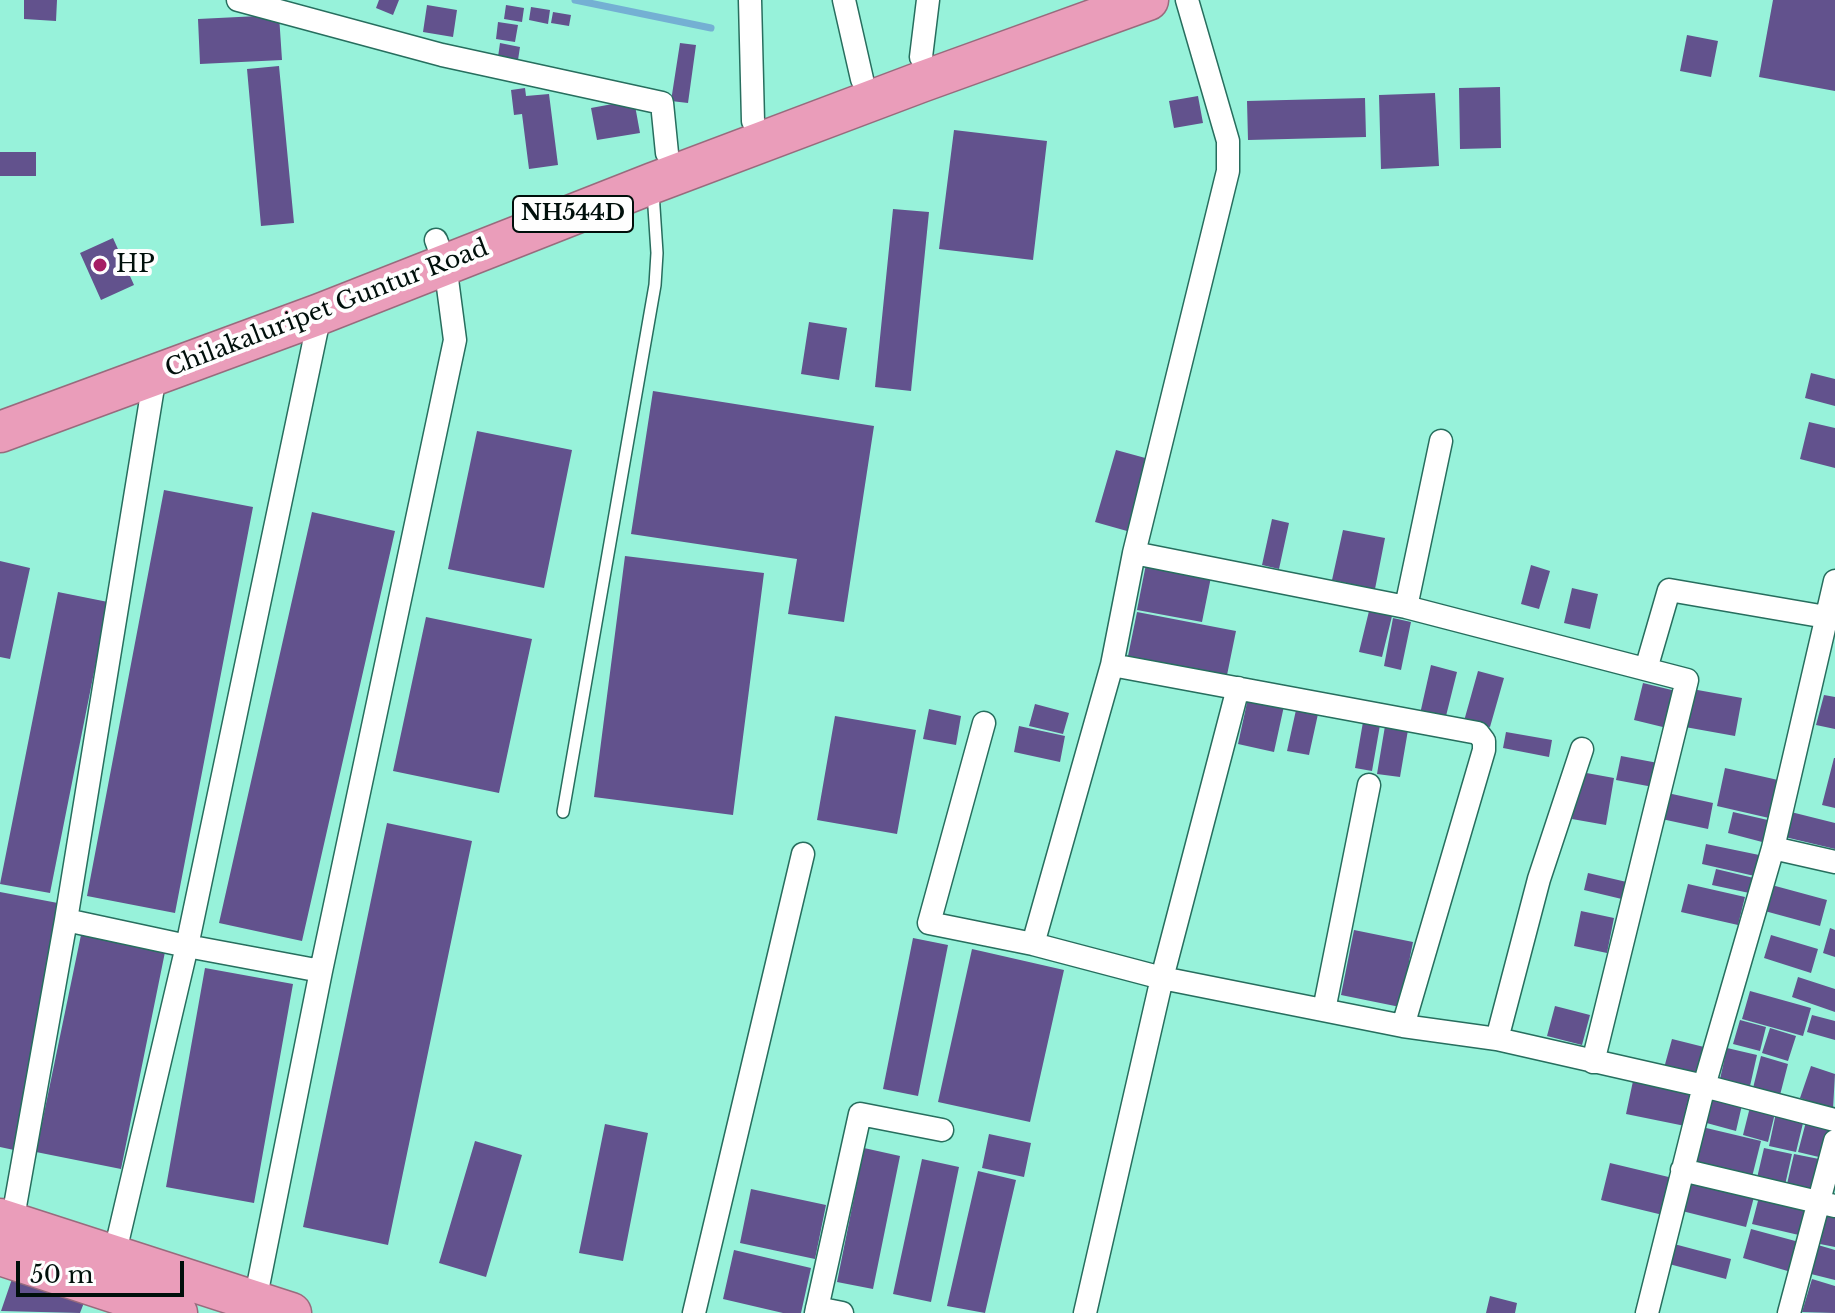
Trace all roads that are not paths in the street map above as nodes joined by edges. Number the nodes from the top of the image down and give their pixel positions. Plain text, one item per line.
1 (238, 0) edge
2 (750, 0) edge
3 (844, 0) edge
4 (928, 0) edge
5 (1072, 0) edge
6 (1148, 0) edge
7 (1187, 0) edge
8 (921, 57) junction
9 (862, 79) junction
10 (753, 121) junction
11 (660, 168) junction
12 (441, 252) junction
13 (320, 314) junction
14 (155, 375) junction
15 (0, 406) edge
16 (0, 432) edge
17 (1441, 441) dead end
18 (1134, 553) junction
19 (1835, 581) edge
20 (1406, 607) junction
21 (1826, 617) junction
22 (1112, 665) junction
23 (1646, 669) junction
24 (1238, 688) junction
25 (984, 723) dead end
26 (1582, 749) dead end
27 (1369, 785) dead end
28 (563, 812) dead end
29 (1773, 848) junction
30 (803, 854) dead end
31 (1835, 862) edge
32 (66, 920) junction
33 (1033, 944) junction
34 (187, 946) junction
35 (321, 971) junction
36 (1162, 978) junction
37 (1324, 1010) junction
38 (1403, 1026) junction
39 (1497, 1039) junction
40 (1593, 1062) junction
41 (1704, 1086) junction
42 (1835, 1120) edge
43 (942, 1130) dead end
44 (1835, 1141) edge
45 (1682, 1170) junction
46 (1827, 1204) edge
47 (4, 1232) edge
48 (102, 1285) edge
49 (273, 1307) edge
50 (817, 1310) edge
51 (177, 1313) edge
52 (694, 1313) edge
53 (842, 1313) edge
54 (1085, 1313) edge
55 (1647, 1313) edge
56 (1789, 1313) edge

1 - 11 street
2 - 10 street
3 - 9 street
4 - 8 street
5 - 8 highway, Chilakaluripet Guntur Road / NH544D
6 - 11 highway, Chilakaluripet Guntur Road / NH544D
7 - 18 street
8 - 9 highway, Chilakaluripet Guntur Road / NH544D
9 - 10 highway, Chilakaluripet Guntur Road / NH544D
10 - 11 highway, Chilakaluripet Guntur Road / NH544D
11 - 12 highway, Chilakaluripet Guntur Road / NH544D
11 - 28 lane
12 - 13 highway, Chilakaluripet Guntur Road / NH544D
12 - 15 highway, Chilakaluripet Guntur Road / NH544D
12 - 35 street
13 - 14 highway, Chilakaluripet Guntur Road / NH544D
13 - 34 street
14 - 16 highway, Chilakaluripet Guntur Road / NH544D
14 - 32 street
17 - 20 street
18 - 20 street
18 - 22 street
19 - 21 street
20 - 23 street
21 - 23 street
21 - 29 street
22 - 24 street
22 - 33 street
23 - 40 street
24 - 36 street
24 - 38 street
25 - 33 street
26 - 39 street
27 - 37 street
29 - 31 street
29 - 41 street
30 - 52 street
32 - 34 street
32 - 47 street
33 - 36 street
34 - 35 street
34 - 48 street
35 - 49 street
36 - 37 street
36 - 54 street
37 - 38 street
38 - 39 street
39 - 40 street
40 - 41 street
41 - 42 street
41 - 45 street
43 - 50 street
44 - 46 street
45 - 46 street
45 - 55 street
46 - 56 street
47 - 48 highway
48 - 49 highway
48 - 51 highway
50 - 53 street

